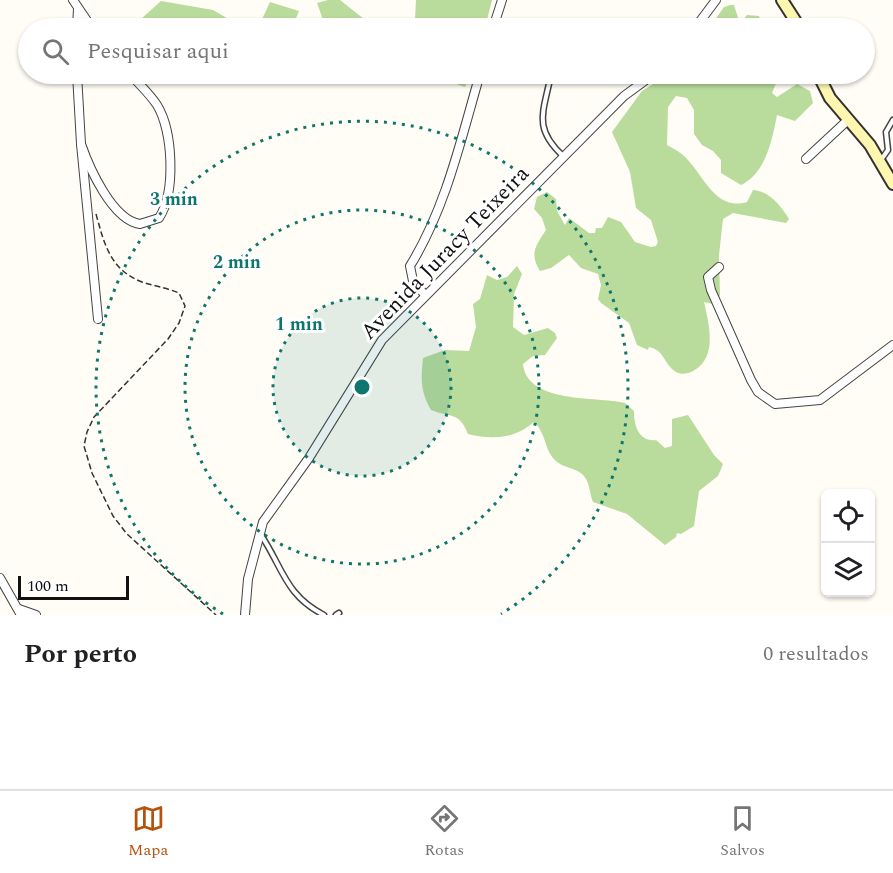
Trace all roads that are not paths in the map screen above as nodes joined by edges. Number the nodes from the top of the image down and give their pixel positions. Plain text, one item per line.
1 (502, 0) edge
2 (716, 0) edge
3 (782, 0) edge
4 (76, 3) edge
5 (77, 18) edge
6 (86, 18) edge
7 (496, 18) edge
8 (702, 18) edge
9 (794, 18) edge
10 (78, 84) edge
11 (139, 84) edge
12 (477, 84) edge
13 (549, 84) edge
14 (640, 84) edge
15 (823, 84) edge
16 (849, 119) junction
17 (893, 120) edge
18 (81, 144) junction
19 (564, 157) junction
20 (806, 159) dead end
21 (880, 161) junction
22 (893, 184) edge
23 (719, 267) dead end
24 (425, 295) junction
25 (98, 320) dead end
26 (893, 345) edge
27 (259, 532) junction
28 (0, 578) edge
29 (20, 612) edge
30 (36, 615) edge
31 (245, 615) edge
32 (324, 615) edge

1 - 7 street
2 - 8 street
3 - 9 main road
4 - 5 street
4 - 6 street
10 - 18 street
11 - 18 street
12 - 24 street
13 - 19 lane
14 - 19 street, Avenida Juracy Teixeira
15 - 16 main road
16 - 20 street
16 - 21 main road
17 - 21 lane
18 - 25 street
19 - 24 street, Avenida Juracy Teixeira
21 - 22 main road
23 - 26 street
24 - 27 street, Avenida Juracy Teixeira
27 - 31 street, Avenida Juracy Teixeira
27 - 32 lane
28 - 29 street
29 - 30 street

